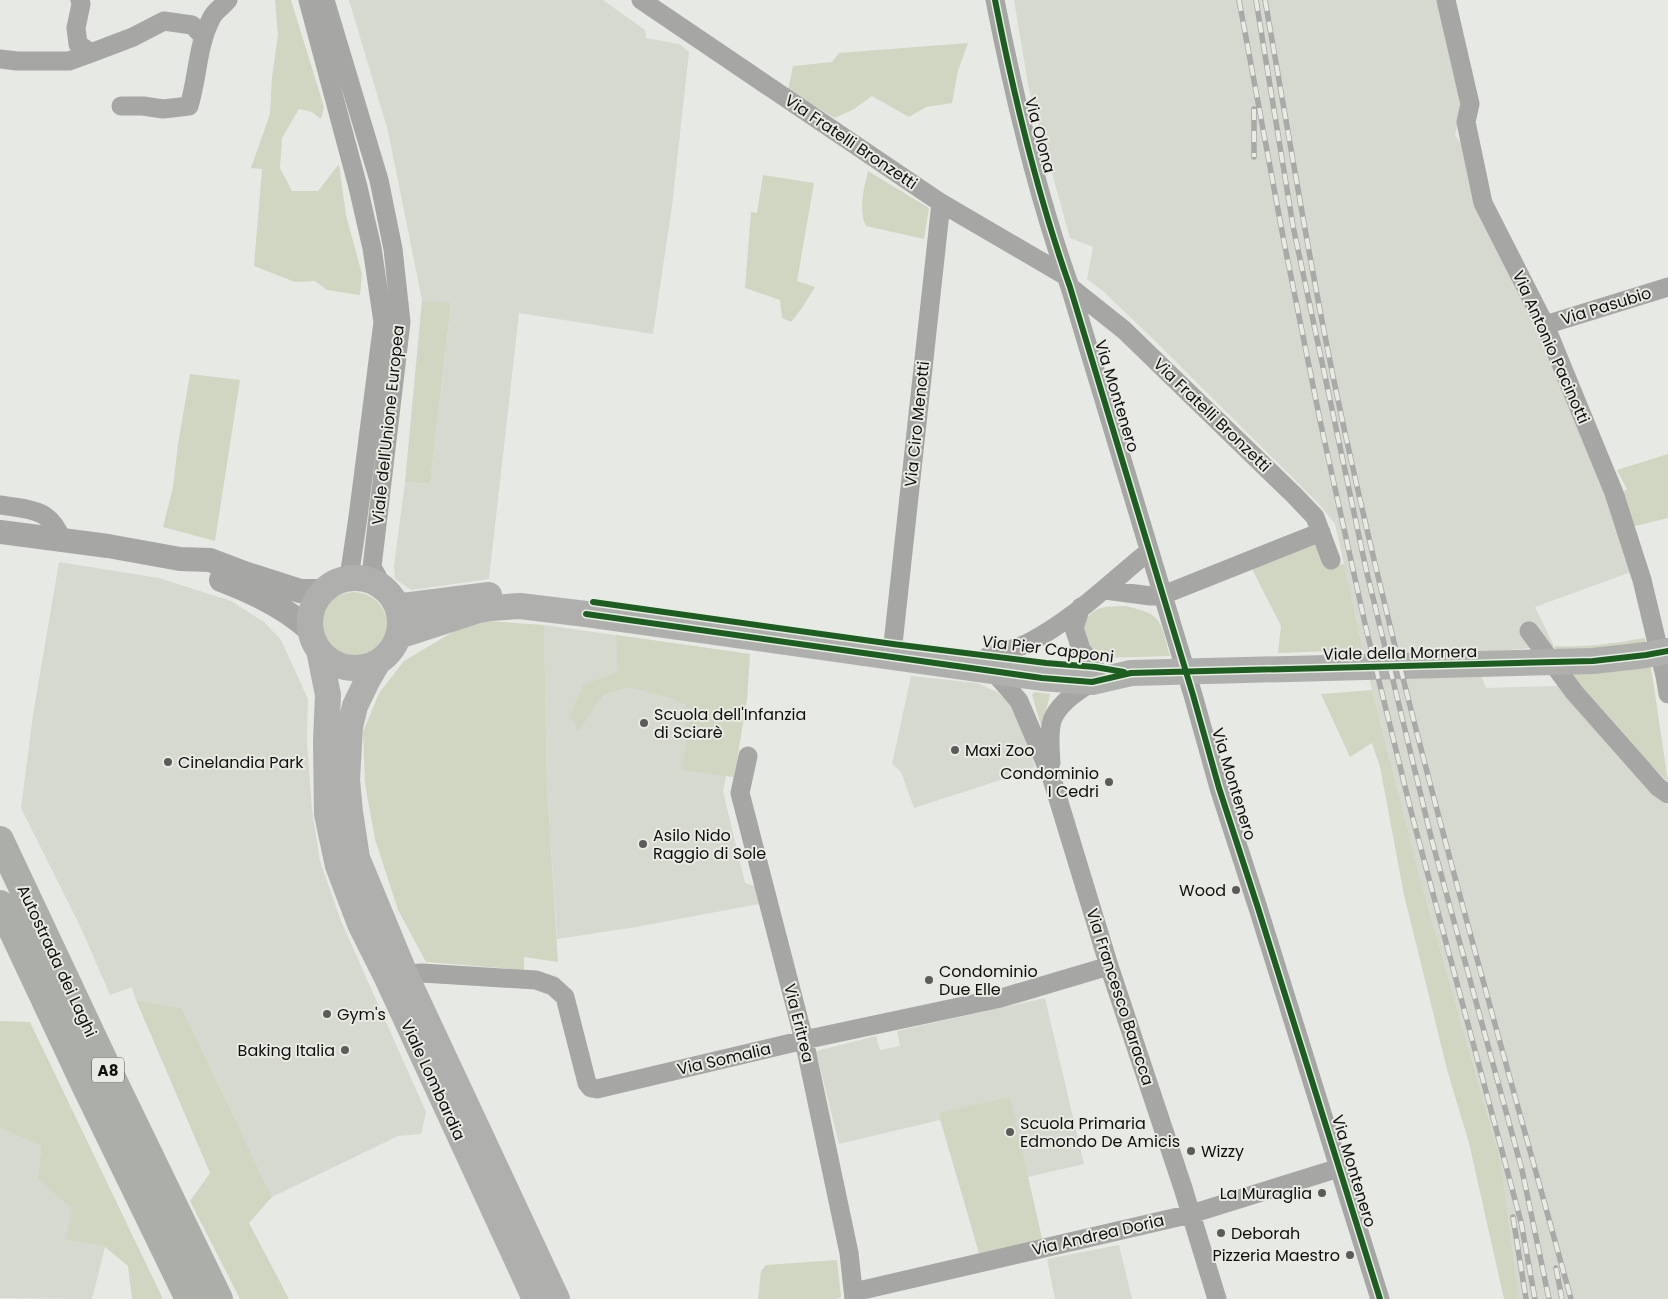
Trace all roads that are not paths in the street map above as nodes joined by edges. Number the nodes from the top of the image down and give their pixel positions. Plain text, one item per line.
1 (80, 0) edge
2 (228, 0) edge
3 (308, 0) edge
4 (325, 0) edge
5 (641, 0) edge
6 (995, 0) edge
7 (1446, 0) edge
8 (204, 37) junction
9 (91, 53) junction
10 (0, 59) edge
11 (120, 106) dead end
12 (942, 203) junction
13 (1068, 282) junction
14 (1668, 287) edge
15 (1545, 325) junction
16 (0, 505) edge
17 (0, 532) edge
18 (1321, 532) junction
19 (62, 540) junction
20 (1149, 551) junction
21 (180, 559) junction
22 (1331, 560) dead end
23 (347, 578) junction
24 (1104, 590) junction
25 (323, 591) junction
26 (389, 595) junction
27 (1163, 595) junction
28 (1081, 607) junction
29 (1529, 631) dead end
30 (399, 636) junction
31 (315, 641) junction
32 (893, 644) junction
33 (1668, 651) edge
34 (378, 662) junction
35 (991, 664) junction
36 (1131, 673) joint
37 (1093, 674) junction
38 (1668, 694) edge
39 (748, 756) dead end
40 (1052, 779) junction
41 (1668, 794) edge
42 (0, 840) edge
43 (0, 904) edge
44 (1109, 966) junction
45 (405, 974) junction
46 (804, 1040) junction
47 (1339, 1168) junction
48 (1191, 1214) junction
49 (854, 1295) edge
50 (189, 1299) edge
51 (219, 1299) edge
52 (535, 1299) edge
53 (557, 1299) edge
54 (1217, 1299) edge
55 (1380, 1299) edge

1 - 9 street
2 - 8 street
3 - 23 street, Viale dell'Unione Europea
4 - 26 street, Viale dell'Unione Europea
5 - 12 street, Via Fratelli Bronzetti
6 - 13 street, Via Olona
7 - 15 street, Via Antonio Pacinotti
8 - 9 street
8 - 11 street
9 - 10 street
12 - 13 street, Via Fratelli Bronzetti
12 - 32 street, Via Ciro Menotti
13 - 18 street, Via Fratelli Bronzetti
13 - 20 street, Via Montenero
14 - 15 street, Via Pasubio
15 - 38 street, Via Antonio Pacinotti
16 - 19 street
17 - 19 street
18 - 22 street, Via Fratelli Bronzetti
18 - 27 street
19 - 21 street
20 - 24 street
20 - 27 street, Via Montenero
21 - 25 street
21 - 31 street
23 - 25 main road
23 - 26 main road
24 - 27 street
24 - 28 street
25 - 31 main road
26 - 30 main road
26 - 32 main road, Via Pier Capponi
27 - 47 street, Via Montenero
28 - 35 street
28 - 37 street
29 - 41 street
30 - 34 main road
30 - 35 main road, Via Pier Capponi
31 - 34 main road
31 - 52 main road, Viale Lombardia
32 - 35 main road, Via Pier Capponi
33 - 36 main road, Viale della Mornera
34 - 45 main road, Viale Lombardia
35 - 37 main road, Via Pier Capponi
35 - 40 street, Via Francesco Baracca
36 - 37 main road, Via Pier Capponi
37 - 40 street, Via Francesco Baracca
39 - 46 street, Via Eritrea
40 - 44 street, Via Francesco Baracca
42 - 51 highway, Autostrada dei Laghi / A8
43 - 50 highway, Autostrada dei Laghi / A8
44 - 46 street, Via Somalia
44 - 48 street, Via Francesco Baracca
45 - 46 street, Via Somalia
45 - 53 main road, Viale Lombardia
46 - 49 street, Via Eritrea
47 - 48 street, Via Andrea Doria
47 - 55 street, Via Montenero
48 - 49 street, Via Andrea Doria
48 - 54 street, Via Francesco Baracca

